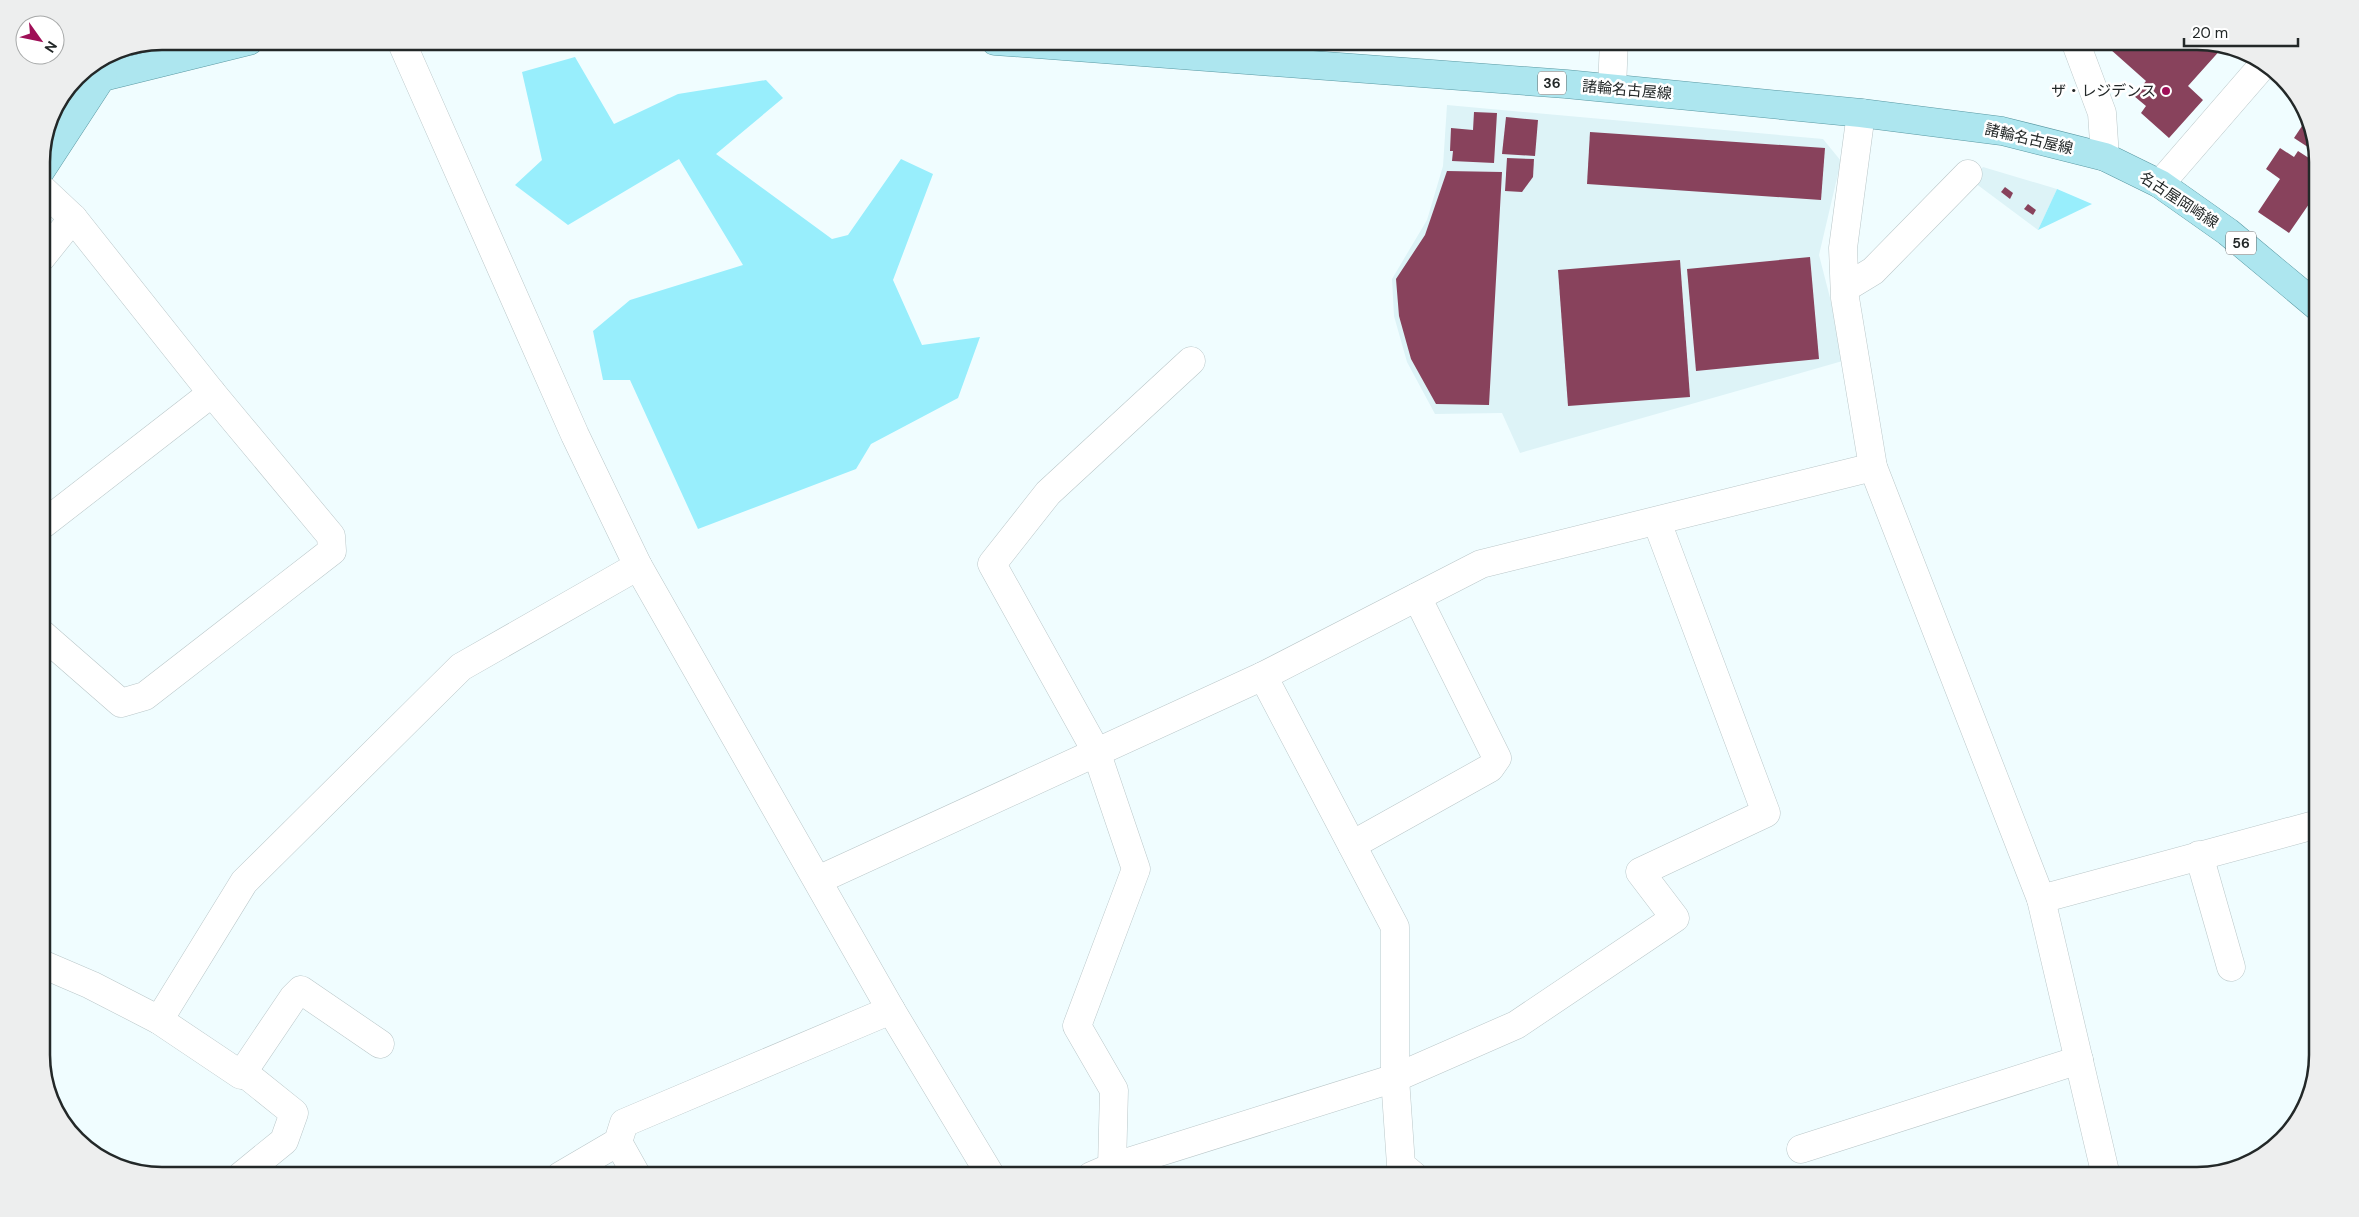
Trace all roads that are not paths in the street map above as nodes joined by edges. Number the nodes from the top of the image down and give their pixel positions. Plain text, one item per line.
1 (211, 50) edge
2 (405, 50) edge
3 (1113, 50) edge
4 (1614, 50) edge
5 (2078, 50) edge
6 (2259, 69) edge
7 (104, 75) junction
8 (85, 81) edge
9 (1612, 88) junction
10 (1861, 113) junction
11 (2105, 157) junction
12 (50, 158) edge
13 (1968, 174) dead end
14 (2160, 184) junction
15 (50, 196) edge
16 (73, 218) junction
17 (50, 248) edge
18 (1845, 288) junction
19 (2309, 300) edge
20 (1190, 362) dead end
21 (212, 393) junction
22 (1873, 467) junction
23 (50, 519) edge
24 (1657, 522) junction
25 (638, 566) junction
26 (1417, 597) junction
27 (50, 641) edge
28 (1263, 676) junction
29 (1096, 751) junction
30 (2309, 826) edge
31 (1352, 846) junction
32 (2199, 855) junction
33 (818, 880) junction
34 (2041, 899) junction
35 (50, 967) edge
36 (2231, 967) dead end
37 (891, 1010) junction
38 (159, 1020) junction
39 (380, 1044) dead end
40 (2079, 1060) junction
41 (243, 1072) junction
42 (1395, 1078) junction
43 (618, 1142) junction
44 (1802, 1148) dead end
45 (252, 1167) edge
46 (575, 1167) edge
47 (632, 1167) edge
48 (986, 1167) edge
49 (1103, 1167) edge
50 (1115, 1167) edge
51 (1403, 1167) edge
52 (2104, 1167) edge

1 - 7 main road
2 - 25 street
3 - 9 main road, 諸輪名古屋線 / 36
4 - 9 street
5 - 11 street
6 - 14 street
7 - 8 main road
7 - 12 main road
9 - 10 main road, 諸輪名古屋線 / 36
10 - 11 main road, 諸輪名古屋線 / 36
10 - 18 street
11 - 14 main road, 名古屋岡崎線 / 56
13 - 18 street
14 - 19 main road, 名古屋岡崎線 / 56
15 - 16 street
16 - 17 street
16 - 21 street
18 - 22 street
20 - 29 street
21 - 23 street
21 - 27 street
22 - 24 street
22 - 34 street
24 - 26 street
24 - 42 street
25 - 33 street
25 - 38 street
26 - 28 street
26 - 31 street
28 - 29 street
28 - 31 street
29 - 33 street
29 - 49 street
30 - 32 street
31 - 42 street
32 - 34 street
32 - 36 street
33 - 37 street
34 - 40 street
35 - 38 street
37 - 43 street
37 - 48 street
38 - 41 street
39 - 41 street
40 - 44 street
40 - 52 street
41 - 45 street
42 - 50 street
42 - 51 street
43 - 46 street
43 - 47 street

